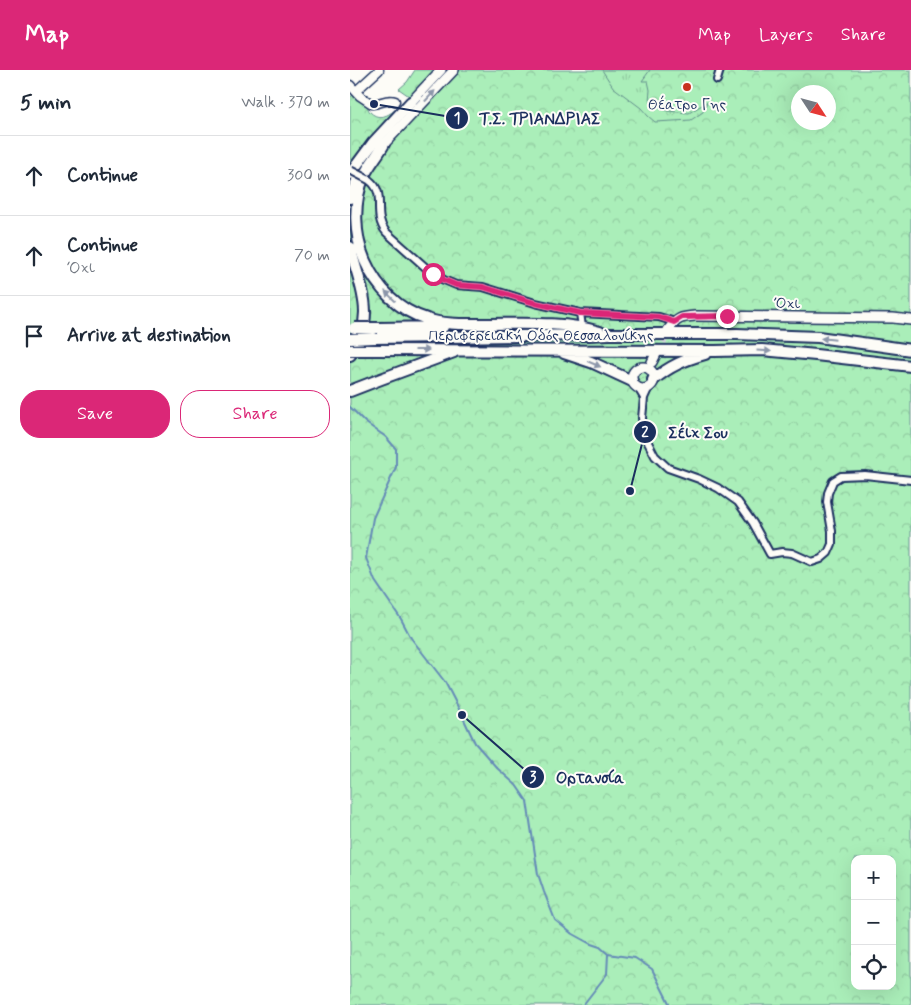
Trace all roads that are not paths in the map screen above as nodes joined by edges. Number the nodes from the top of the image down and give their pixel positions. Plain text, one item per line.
1 (379, 70) edge
2 (441, 70) edge
3 (454, 70) edge
4 (720, 70) edge
5 (717, 80) dead end
6 (350, 85) edge
7 (356, 91) junction
8 (395, 101) dead end
9 (411, 102) joint
10 (373, 143) junction
11 (384, 144) junction
12 (350, 168) edge
13 (350, 174) edge
14 (350, 198) edge
15 (350, 247) edge
16 (580, 313) junction
17 (911, 320) edge
18 (674, 322) junction
19 (466, 324) junction
20 (352, 328) edge
21 (582, 328) junction
22 (668, 330) tunnel mouth
23 (609, 334) junction
24 (350, 339) edge
25 (876, 344) junction
26 (911, 345) edge
27 (350, 350) edge
28 (462, 350) junction
29 (556, 350) junction
30 (911, 350) edge
31 (715, 351) junction
32 (656, 354) tunnel mouth
33 (350, 355) edge
34 (911, 366) edge
35 (651, 375) junction
36 (635, 384) junction
37 (350, 392) edge
38 (644, 398) junction
39 (911, 480) edge

1 - 7 street
2 - 9 main road
11 -> 3 main road
4 - 5 street
6 - 7 street
7 - 8 street
9 - 10 highway
10 - 12 highway
10 - 13 highway
11 - 14 highway
19 -> 11 highway
12 - 16 street, bridge
15 - 33 highway
16 - 18 street
16 - 21 street
17 - 18 main road, Όχι
18 - 22 main road
19 - 20 highway, bridge
19 - 21 highway
21 - 23 highway
23 - 24 highway, Περιφερειακή Οδός Θεσσαλονίκης, bridge
25 -> 23 highway, Περιφερειακή Οδός Θεσσαλονίκης
25 - 26 highway
25 - 30 highway, Περιφερειακή Οδός Θεσσαλονίκης
27 -> 28 highway, Περιφερειακή Οδός Θεσσαλονίκης, bridge
28 - 29 highway, Περιφερειακή Οδός Θεσσαλονίκης
28 - 37 highway
29 - 31 highway, Περιφερειακή Οδός Θεσσαλονίκης
29 -> 36 highway
31 -> 34 highway, Περιφερειακή Οδός Θεσσαλονίκης
31 - 35 highway
32 - 35 main road
35 - 36 main road
35 - 36 main road
35 - 38 street
36 - 38 street
38 - 39 street

